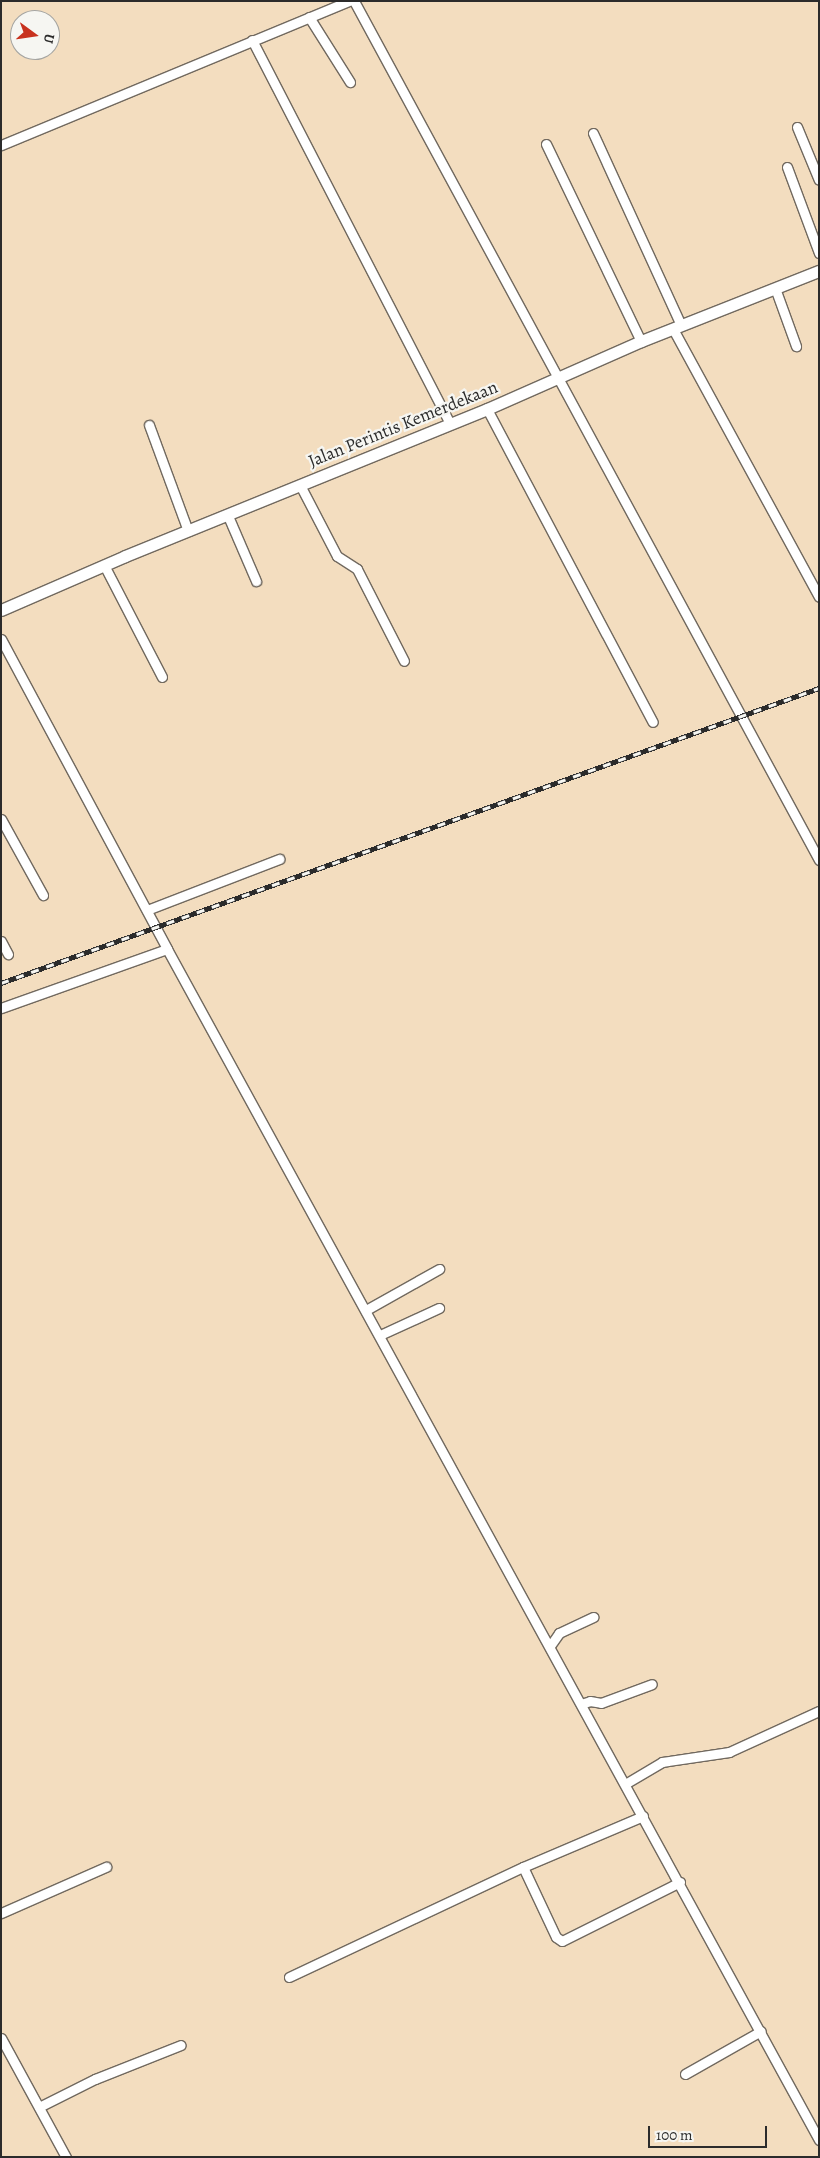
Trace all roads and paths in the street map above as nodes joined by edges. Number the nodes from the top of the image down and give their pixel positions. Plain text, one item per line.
1 (350, 1) edge
2 (354, 1) edge
3 (309, 17) junction
4 (252, 40) junction
5 (350, 82) dead end
6 (797, 126) dead end
7 (593, 133) dead end
8 (546, 144) dead end
9 (1, 145) edge
10 (786, 167) dead end
11 (819, 180) edge
12 (819, 252) edge
13 (819, 271) edge
14 (775, 288) junction
15 (677, 327) junction
16 (641, 342) junction
17 (796, 346) dead end
18 (559, 378) junction
19 (487, 409) junction
20 (450, 423) junction
21 (149, 425) dead end
22 (300, 485) junction
23 (228, 516) junction
24 (188, 531) junction
25 (104, 565) junction
26 (256, 581) dead end
27 (819, 597) edge
28 (1, 610) edge
29 (1, 639) edge
30 (404, 661) dead end
31 (162, 677) dead end
32 (652, 722) dead end
33 (1, 820) edge
34 (280, 859) dead end
35 (819, 860) edge
36 (43, 895) dead end
37 (147, 910) junction
38 (1, 941) edge
39 (167, 949) junction
40 (8, 954) dead end
41 (1, 1008) edge
42 (439, 1270) dead end
43 (440, 1308) dead end
44 (366, 1310) junction
45 (380, 1335) junction
46 (593, 1618) dead end
47 (550, 1646) junction
48 (652, 1684) dead end
49 (581, 1704) junction
50 (819, 1711) edge
51 (625, 1784) junction
52 (643, 1816) junction
53 (106, 1867) dead end
54 (523, 1867) junction
55 (680, 1882) junction
56 (1, 1913) edge
57 (289, 1977) dead end
58 (761, 2031) junction
59 (1, 2038) edge
60 (182, 2045) dead end
61 (685, 2074) dead end
62 (39, 2107) junction
63 (819, 2140) edge
64 (66, 2157) edge

1 - 3 street
2 - 18 street
3 - 4 street
3 - 5 street
4 - 9 street
4 - 20 street
6 - 11 street
7 - 15 street
8 - 16 street
10 - 12 street
13 - 14 street, Jalan Perintis Kemerdekaan
14 - 15 street, Jalan Perintis Kemerdekaan
14 - 17 street
15 - 16 street, Jalan Perintis Kemerdekaan
15 - 27 street
16 - 18 street, Jalan Perintis Kemerdekaan
18 - 19 street, Jalan Perintis Kemerdekaan
18 - 35 street
19 - 20 street, Jalan Perintis Kemerdekaan
19 - 32 street
20 - 22 street, Jalan Perintis Kemerdekaan
21 - 24 street
22 - 23 street, Jalan Perintis Kemerdekaan
22 - 30 street
23 - 24 street, Jalan Perintis Kemerdekaan
23 - 26 street
24 - 25 street, Jalan Perintis Kemerdekaan
25 - 28 street, Jalan Perintis Kemerdekaan
25 - 31 street
29 - 37 street
33 - 36 street
34 - 37 street
37 - 39 street
38 - 40 street
39 - 41 street
39 - 44 street
42 - 44 street
43 - 45 street
44 - 45 street
45 - 47 street
46 - 47 street
47 - 49 street
48 - 49 street
49 - 51 street
50 - 51 street
51 - 52 street
52 - 54 street
52 - 55 street
53 - 56 street
54 - 55 street
54 - 57 street
55 - 58 street
58 - 61 street
58 - 63 street
59 - 62 street
60 - 62 street
62 - 64 street

